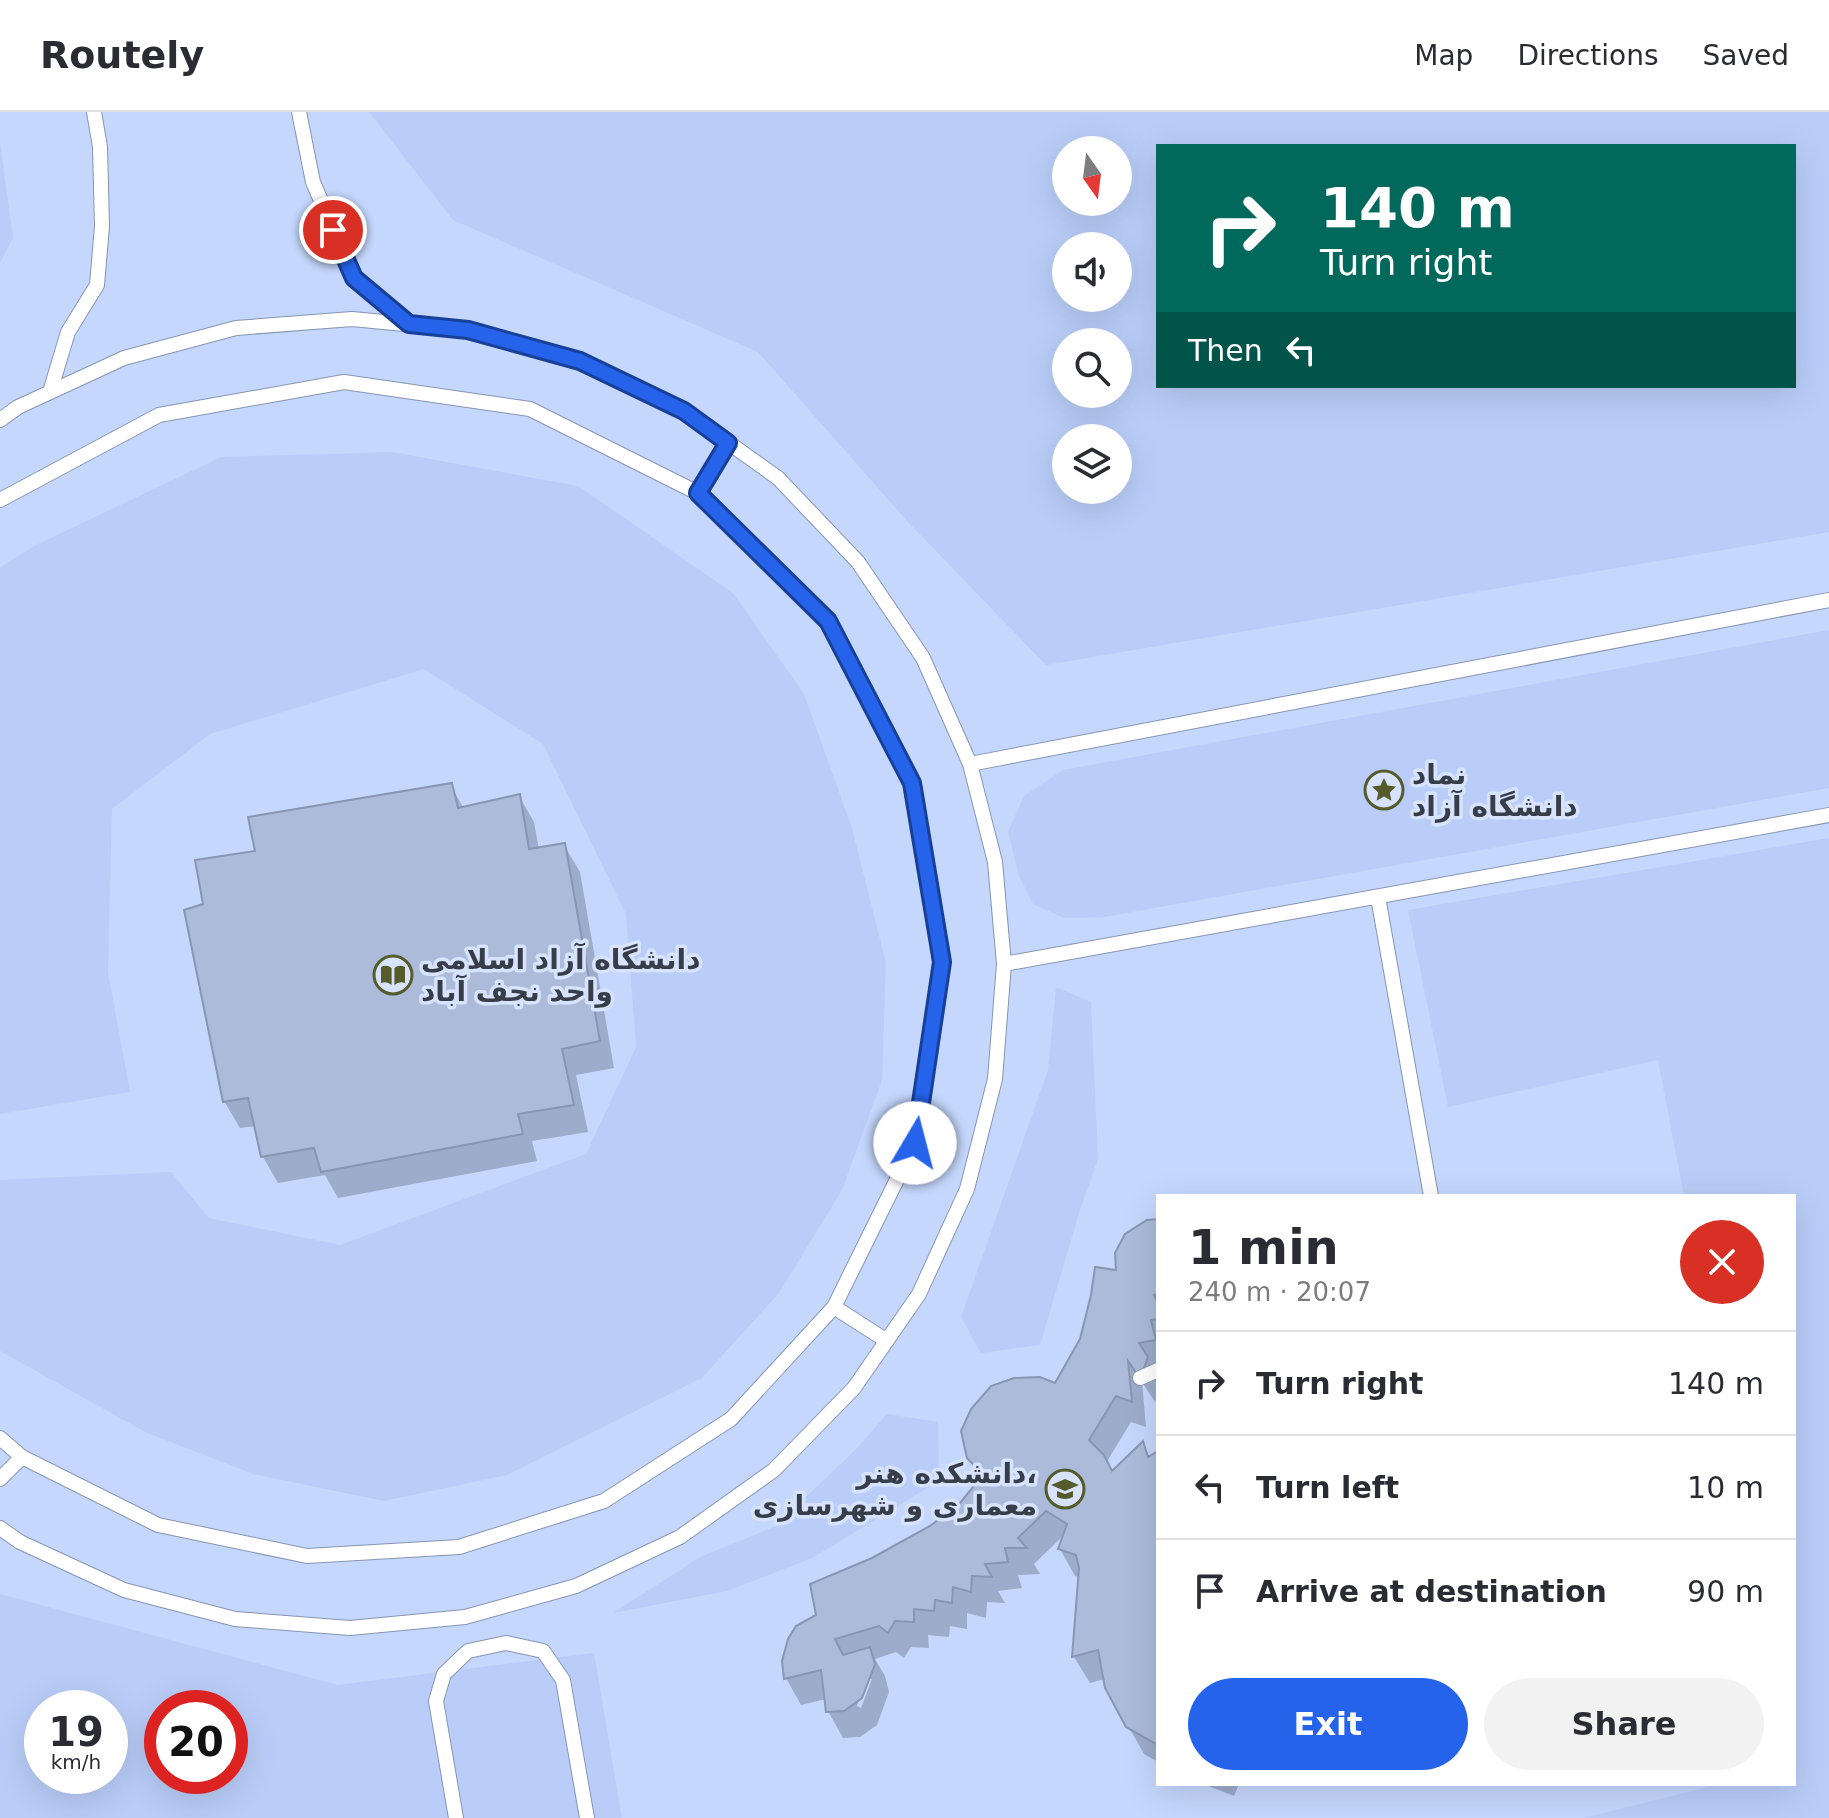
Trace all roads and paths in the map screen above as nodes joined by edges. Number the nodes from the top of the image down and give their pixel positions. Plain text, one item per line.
1 (94, 112) edge
2 (299, 112) edge
3 (409, 324) junction
4 (50, 392) junction
5 (0, 420) edge
6 (728, 443) junction
7 (698, 493) junction
8 (0, 500) edge
9 (1829, 600) edge
10 (970, 764) junction
11 (1829, 815) edge
12 (1378, 897) junction
13 (1004, 964) junction
14 (1431, 1194) edge
15 (834, 1307) junction
16 (887, 1341) junction
17 (1156, 1371) edge
18 (1140, 1378) dead end
19 (0, 1438) edge
20 (22, 1457) junction
21 (0, 1479) edge
22 (0, 1528) edge
23 (456, 1818) edge
24 (587, 1818) edge

1 - 4 lane
2 - 3 lane
3 - 4 lane
3 - 6 lane
4 - 5 lane
6 - 7 lane
6 - 10 lane
7 - 8 lane
7 - 15 lane
9 - 10 lane
10 - 13 lane
11 - 12 lane
12 - 13 lane
12 - 14 lane
13 - 16 lane
15 - 16 lane
15 - 20 lane
16 - 22 lane
17 - 18 lane
19 - 20 lane
20 - 21 lane
23 - 24 lane

